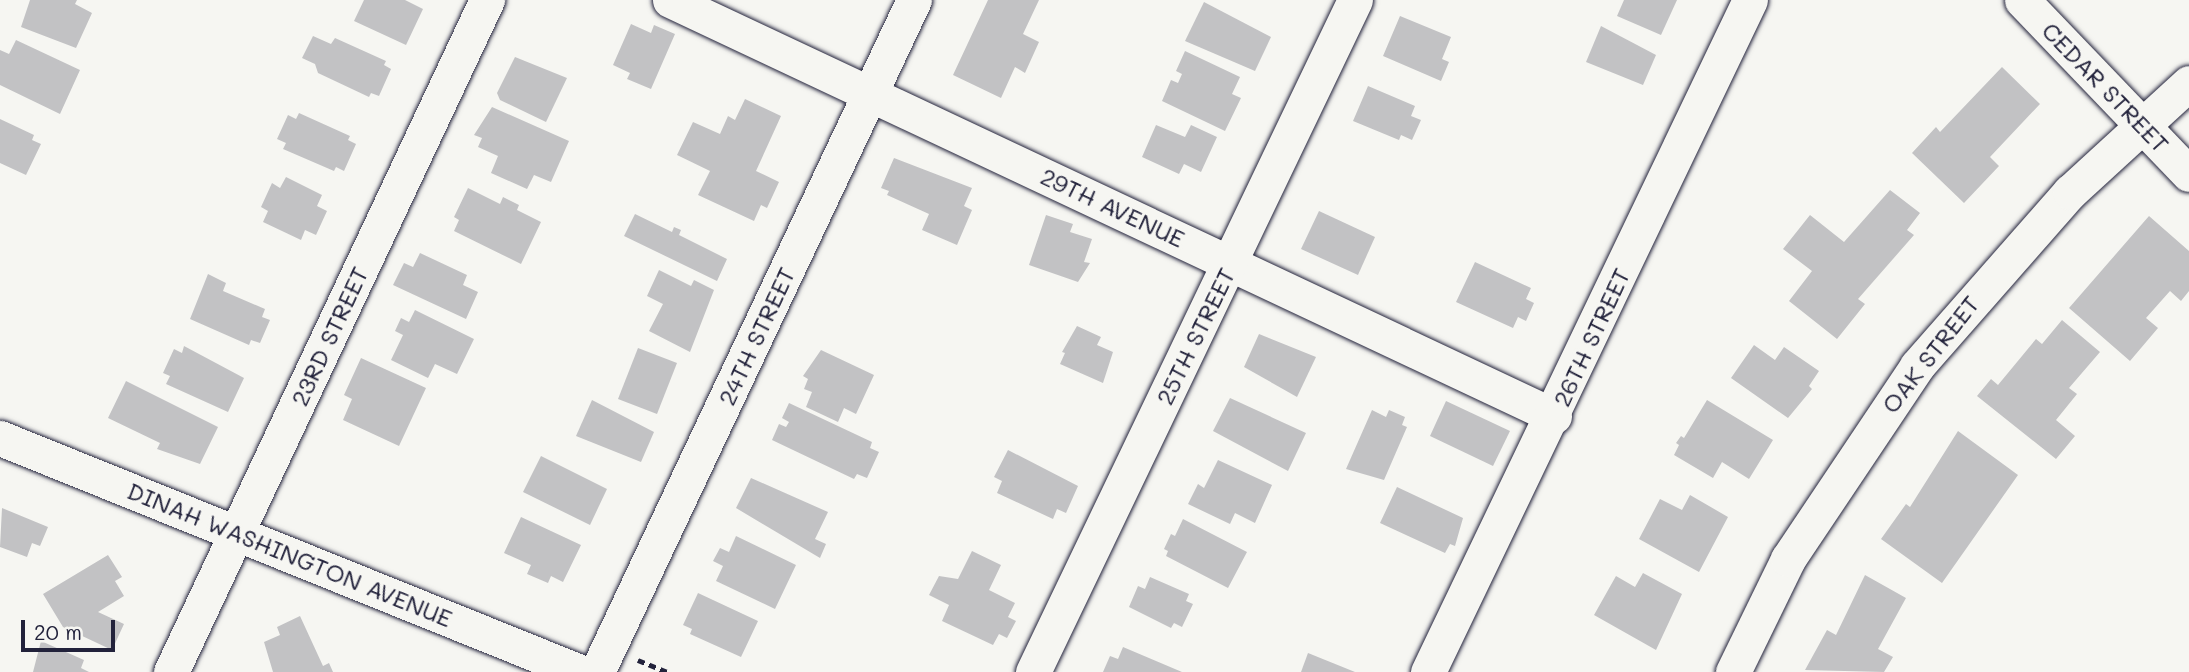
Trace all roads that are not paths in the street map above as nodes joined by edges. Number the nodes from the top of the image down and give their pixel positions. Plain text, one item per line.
1 (487, 0) edge
2 (670, 0) edge
3 (914, 0) edge
4 (1355, 0) edge
5 (1750, 0) edge
6 (2021, 0) edge
7 (2189, 83) edge
8 (870, 94) junction
9 (2142, 123) junction
10 (2189, 174) edge
11 (1231, 262) junction
12 (1555, 416) junction
13 (0, 438) edge
14 (237, 532) junction
15 (170, 672) edge
16 (580, 672) edge
17 (597, 672) edge
18 (1033, 672) edge
19 (1429, 672) edge
20 (1732, 672) edge

1 - 14 street, 23RD STREET
2 - 8 street, 29TH AVENUE
3 - 8 street, 24TH STREET
4 - 11 street, 25TH STREET
5 - 12 street, 26TH STREET
6 - 9 street, CEDAR STREET
7 - 9 street, OAK STREET
8 - 11 street, 29TH AVENUE
8 - 17 street, 24TH STREET
9 - 10 street, CEDAR STREET
9 - 20 street, OAK STREET
11 - 12 street, 29TH AVENUE
11 - 18 street, 25TH STREET
12 - 19 street, 26TH STREET
13 - 14 street, DINAH WASHINGTON AVENUE
14 - 15 street, 23RD STREET
14 - 16 street, DINAH WASHINGTON AVENUE

